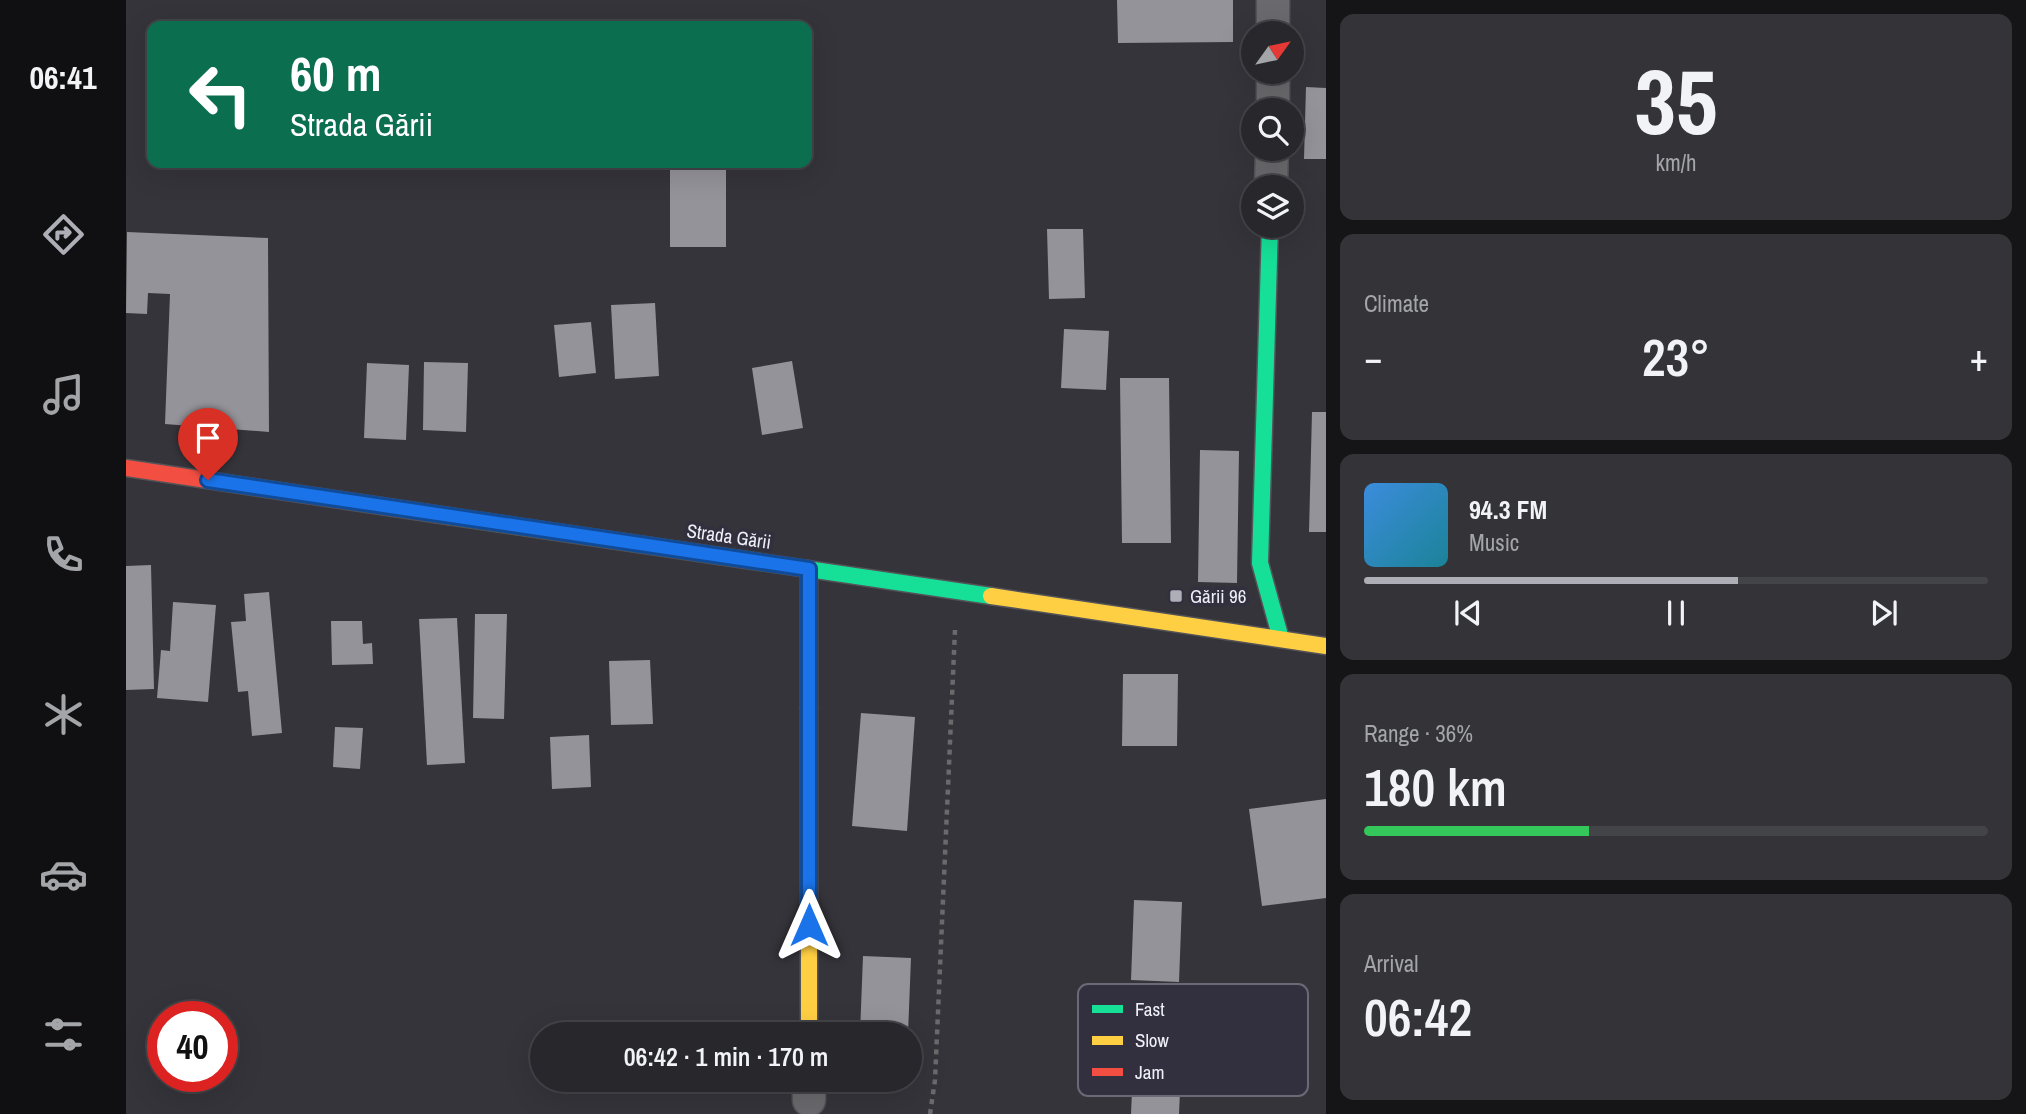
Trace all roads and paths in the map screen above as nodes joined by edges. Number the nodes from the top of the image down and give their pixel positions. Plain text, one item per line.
1 (1273, 0) edge
2 (1273, 21) edge
3 (1269, 238) edge
4 (126, 468) edge
5 (809, 569) junction
6 (956, 591) junction
7 (1281, 639) junction
8 (1326, 646) edge
9 (809, 1022) edge
10 (930, 1114) edge

1 - 2 street
3 - 7 street
4 - 5 street, Strada Gării
5 - 6 street, Strada Gării
5 - 9 street
6 - 7 street, Strada Gării
6 - 10 path
7 - 8 street, Strada Gării

